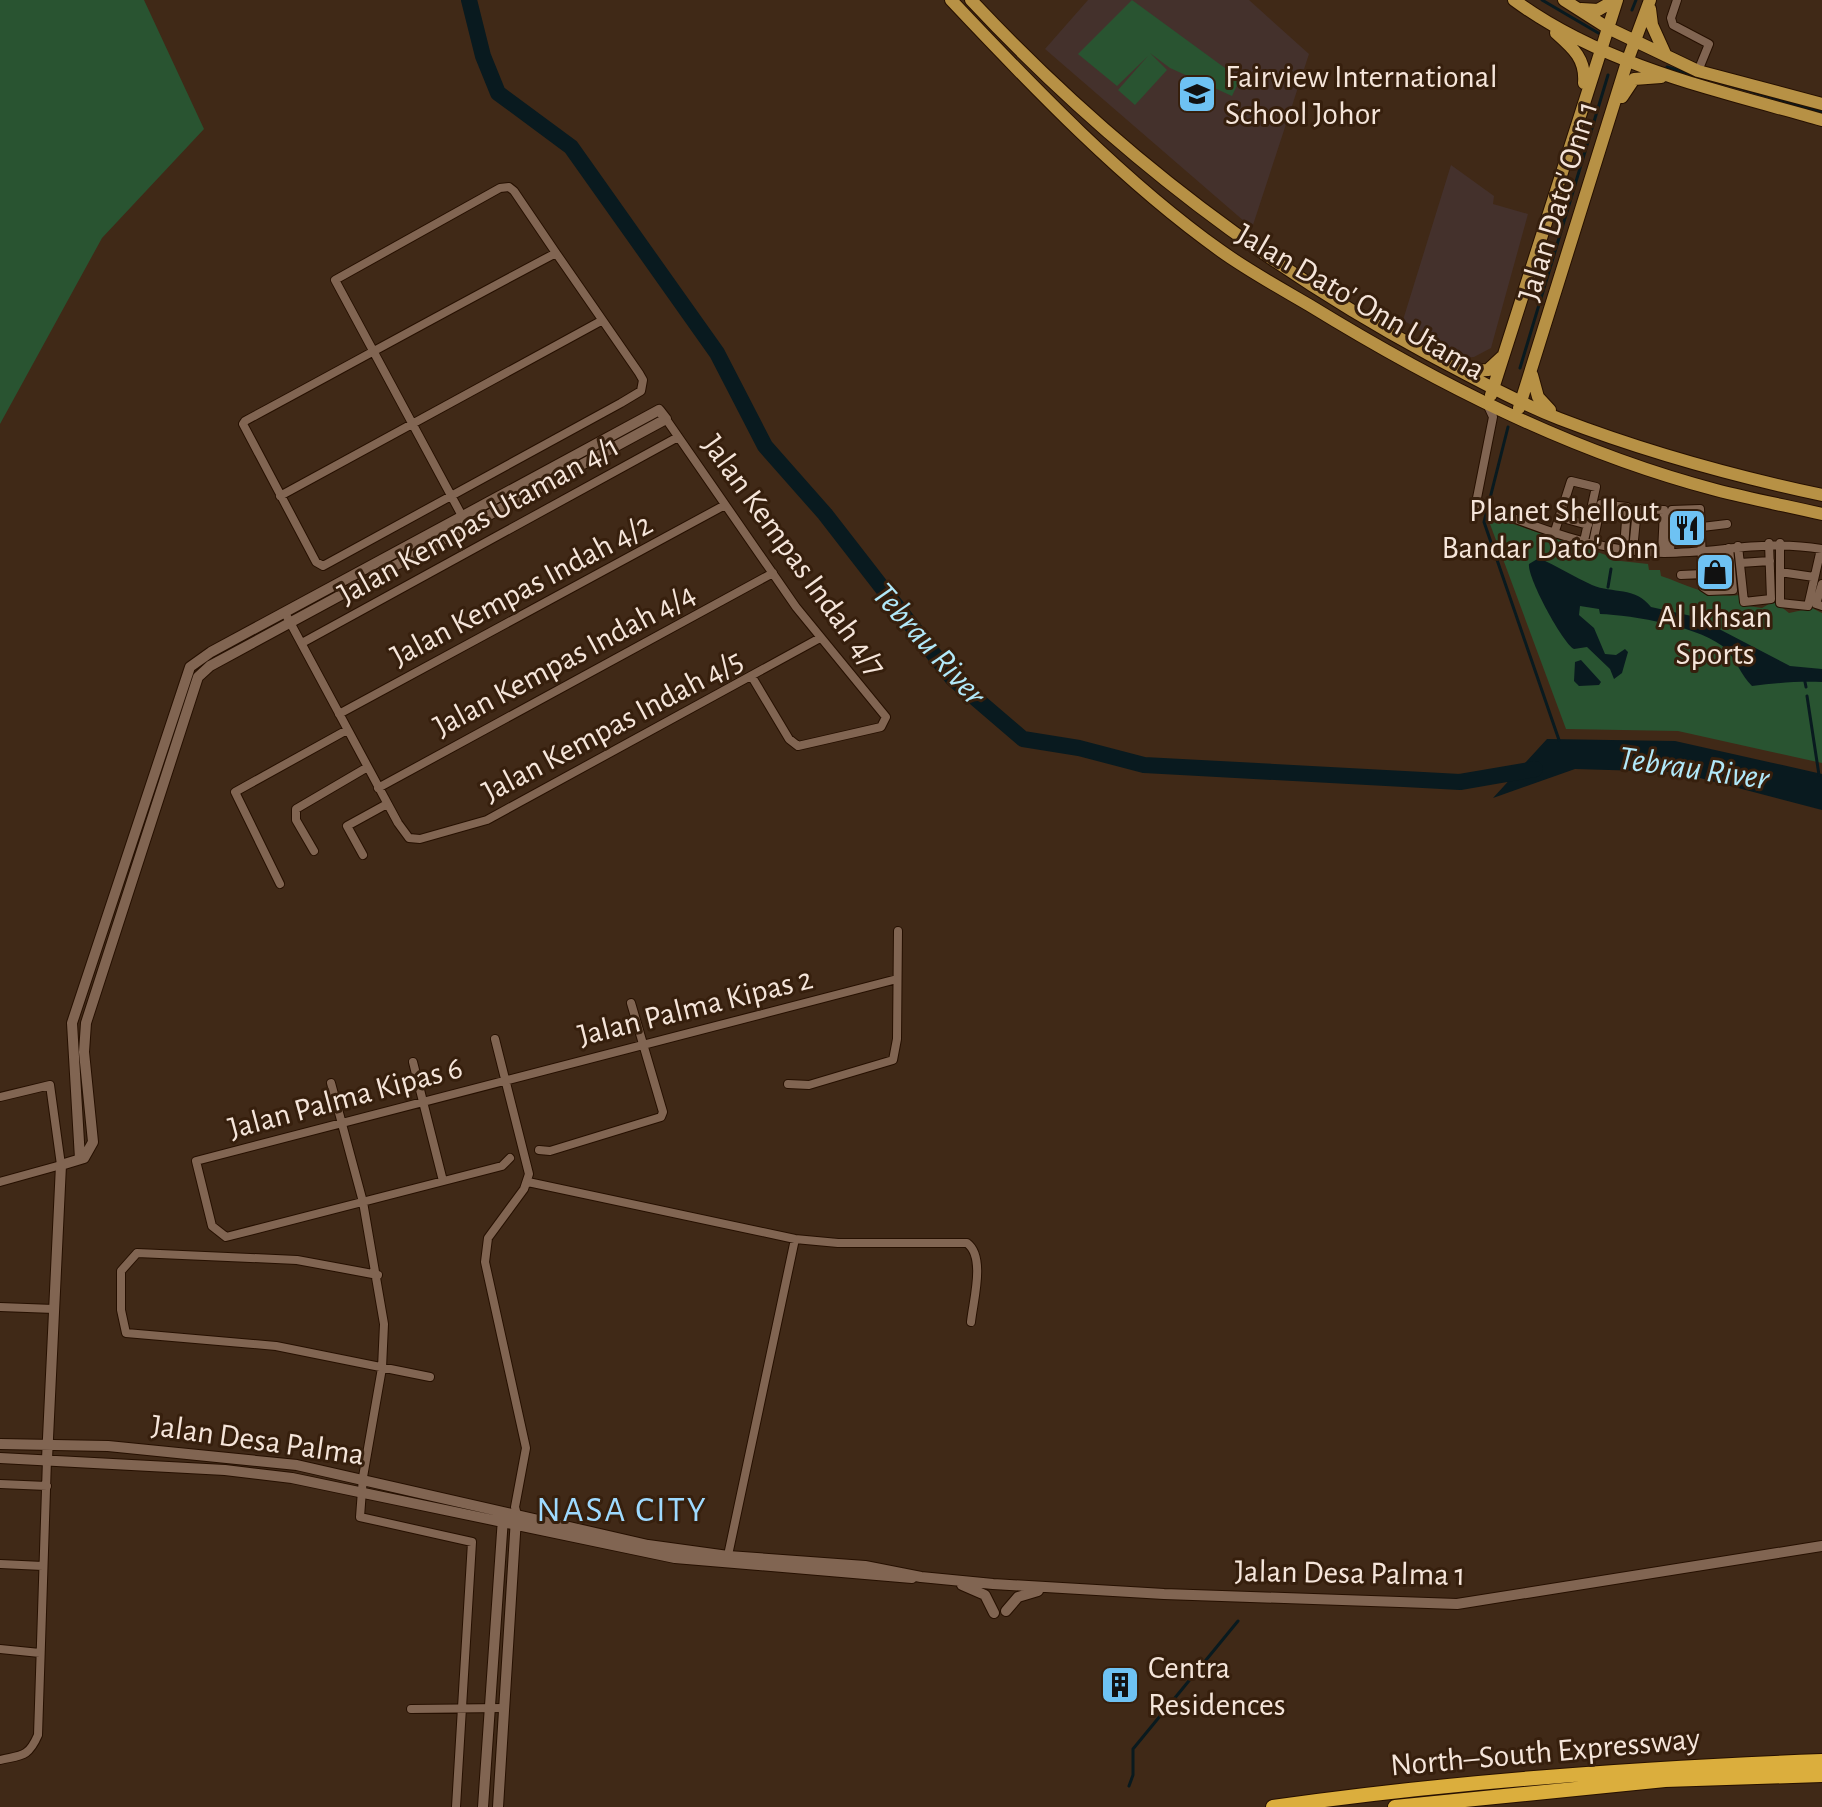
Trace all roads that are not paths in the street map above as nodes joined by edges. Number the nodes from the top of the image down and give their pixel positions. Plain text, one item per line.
1 (951, 0) edge
2 (971, 0) edge
3 (1514, 0) edge
4 (1616, 0) edge
5 (1677, 0) edge
6 (1650, 1) edge
7 (1569, 3) edge
8 (1541, 20) junction
9 (1608, 28) junction
10 (1635, 42) junction
11 (1599, 50) junction
12 (1666, 56) junction
13 (1627, 62) junction
14 (1695, 77) junction
15 (1583, 98) junction
16 (1822, 104) edge
17 (1822, 120) edge
18 (1608, 122) junction
19 (1202, 212) junction
20 (1192, 226) junction
21 (556, 253) junction
22 (601, 321) junction
23 (374, 352) junction
24 (1506, 352) junction
25 (1452, 366) junction
26 (1532, 367) junction
27 (1493, 388) junction
28 (1521, 401) junction
29 (1488, 406) junction
30 (1516, 418) junction
31 (666, 419) junction
32 (1560, 419) junction
33 (413, 424) junction
34 (678, 437) junction
35 (451, 495) junction
36 (1822, 495) edge
37 (280, 496) junction
38 (725, 505) junction
39 (461, 514) junction
40 (1822, 514) edge
41 (1559, 517) junction
42 (1727, 524) dead end
43 (1588, 525) junction
44 (468, 527) junction
45 (1702, 527) junction
46 (1554, 534) junction
47 (1588, 542) junction
48 (1769, 543) junction
49 (1780, 543) junction
50 (1733, 547) junction
51 (1629, 549) junction
52 (1821, 549) edge
53 (1703, 550) junction
54 (1666, 553) junction
55 (1770, 561) junction
56 (1740, 563) junction
57 (1780, 572) junction
58 (773, 573) junction
59 (1703, 574) junction
60 (1681, 575) dead end
61 (1814, 577) junction
62 (1822, 584) edge
63 (1822, 606) edge
64 (285, 613) junction
65 (291, 624) junction
66 (820, 638) junction
67 (302, 643) junction
68 (752, 677) junction
69 (339, 714) junction
70 (347, 730) junction
71 (366, 768) junction
72 (378, 788) junction
73 (387, 804) junction
74 (132, 837) junction
75 (146, 840) junction
76 (314, 851) dead end
77 (363, 855) dead end
78 (280, 884) dead end
79 (898, 931) dead end
80 (897, 979) junction
81 (631, 1003) dead end
82 (495, 1039) dead end
83 (644, 1044) junction
84 (413, 1062) dead end
85 (505, 1080) junction
86 (331, 1083) dead end
87 (788, 1084) dead end
88 (0, 1097) edge
89 (423, 1101) junction
90 (342, 1123) junction
91 (539, 1150) dead end
92 (510, 1158) dead end
93 (80, 1159) junction
94 (61, 1165) junction
95 (443, 1181) junction
96 (0, 1182) edge
97 (528, 1182) junction
98 (363, 1202) junction
99 (795, 1239) junction
100 (378, 1275) junction
101 (0, 1307) edge
102 (54, 1309) junction
103 (971, 1322) dead end
104 (382, 1368) junction
105 (430, 1377) dead end
106 (0, 1444) edge
107 (49, 1445) junction
108 (0, 1458) edge
109 (47, 1459) junction
110 (363, 1477) junction
111 (0, 1484) edge
112 (47, 1486) junction
113 (361, 1489) junction
114 (511, 1516) junction
115 (1822, 1546) edge
116 (727, 1560) junction
117 (0, 1564) edge
118 (43, 1566) junction
119 (950, 1580) junction
120 (1059, 1588) junction
121 (1006, 1611) dead end
122 (994, 1613) dead end
123 (0, 1649) edge
124 (40, 1653) junction
125 (487, 1708) junction
126 (503, 1708) junction
127 (411, 1709) dead end
128 (463, 1709) junction
129 (0, 1760) edge
130 (1822, 1761) edge
131 (1822, 1775) edge
132 (456, 1807) edge
133 (483, 1807) edge
134 (498, 1807) edge
135 (1273, 1807) edge
136 (1395, 1807) edge

1 - 20 main road, Jalan Dato' Onn Utama
2 - 19 main road, Jalan Dato' Onn Utama
3 - 8 main road
4 - 7 main road
4 - 9 main road, Jalan Dato' Onn 1
5 - 14 street
6 - 10 main road, Jalan Dato' Onn 1
6 - 12 main road
7 - 9 main road
8 - 11 main road
8 - 15 main road
9 - 10 main road
9 - 11 main road, Jalan Dato' Onn 1
10 - 12 main road
10 - 13 main road, Jalan Dato' Onn 1
11 - 13 main road
11 - 15 main road, Jalan Dato' Onn 1
12 - 14 main road
13 - 14 main road
13 - 18 main road, Jalan Dato' Onn 1
14 - 16 main road
14 - 17 main road
14 - 18 main road
15 - 24 main road, Jalan Dato' Onn 1
18 - 26 main road, Jalan Dato' Onn 1
19 - 20 main road
19 - 25 main road, Jalan Dato' Onn Utama
20 - 29 main road, Jalan Dato' Onn Utama
21 - 22 street
21 - 23 street
21 - 23 street
22 - 33 street
22 - 35 street
23 - 33 street
23 - 37 street
24 - 25 main road
24 - 27 main road, Jalan Dato' Onn 1
25 - 27 main road, Jalan Dato' Onn Utama
26 - 28 main road, Jalan Dato' Onn 1
26 - 32 main road
27 - 28 main road, Jalan Dato' Onn Utama
27 - 29 main road, Jalan Dato' Onn 1
28 - 30 main road, Jalan Dato' Onn 1
28 - 32 main road, Jalan Dato' Onn Utama
29 - 30 main road, Jalan Dato' Onn Utama
29 - 46 street
30 - 40 main road, Jalan Dato' Onn Utama
31 - 34 street, Jalan Kempas Indah 4/7
31 - 39 street
31 - 44 street
32 - 36 main road, Jalan Dato' Onn Utama
33 - 35 street
33 - 37 street
34 - 38 street, Jalan Kempas Indah 4/7
34 - 67 street, Jalan Kempas Utaman 4/1
35 - 37 street
35 - 39 street
38 - 58 street, Jalan Kempas Indah 4/7
38 - 69 street, Jalan Kempas Indah 4/2
39 - 44 street
39 - 64 street
41 - 43 street
41 - 43 street
41 - 46 street
42 - 45 street
43 - 47 street
44 - 65 street
45 - 53 street
45 - 54 street
46 - 47 street
47 - 51 street
47 - 51 street
48 - 49 street
48 - 50 street
48 - 55 street
49 - 52 street
49 - 57 street
50 - 53 street
50 - 56 street
50 - 59 street
51 - 54 street
51 - 54 street
52 - 61 street
53 - 54 street
53 - 59 street
55 - 56 street
55 - 56 street
57 - 61 street
57 - 61 street
58 - 66 street, Jalan Kempas Indah 4/7
58 - 72 street, Jalan Kempas Indah 4/4
59 - 60 street
62 - 63 street
64 - 65 street
64 - 74 street
65 - 67 street
65 - 75 street
66 - 68 street, Jalan Kempas Indah 4/5
66 - 68 street, Jalan Kempas Indah 4/7
67 - 69 street
68 - 73 street, Jalan Kempas Indah 4/5
69 - 70 street
70 - 71 street
70 - 78 street
71 - 72 street
71 - 76 street
72 - 73 street
73 - 77 street
74 - 75 street
74 - 93 street
75 - 93 street
79 - 80 street
80 - 83 street, Jalan Palma Kipas 2
80 - 87 street
81 - 83 street
82 - 85 street
83 - 85 street, Jalan Palma Kipas 2
83 - 91 street
84 - 89 street
85 - 89 street, Jalan Palma Kipas 6
85 - 97 street
86 - 90 street
88 - 94 street
89 - 90 street, Jalan Palma Kipas 6
89 - 95 street
90 - 98 street
90 - 98 street, Jalan Palma Kipas 6
92 - 95 street
93 - 94 street
94 - 96 street
94 - 102 street
95 - 98 street
97 - 99 street
97 - 114 street
98 - 100 street
99 - 103 street
99 - 116 street
100 - 104 street
100 - 104 street
101 - 102 street
102 - 107 street
104 - 105 street
104 - 110 street
106 - 107 street, Jalan Desa Palma
107 - 109 street
107 - 110 street, Jalan Desa Palma
108 - 109 street, Jalan Desa Palma
109 - 112 street
109 - 113 street, Jalan Desa Palma
110 - 113 street
110 - 114 street, Jalan Desa Palma
111 - 112 street
112 - 118 street
113 - 114 street, Jalan Desa Palma
113 - 128 street
114 - 116 street, Jalan Desa Palma 1
114 - 125 street
114 - 126 street
115 - 120 street, Jalan Desa Palma 1
116 - 119 street, Jalan Desa Palma 1
117 - 118 street
118 - 124 street
119 - 120 street, Jalan Desa Palma 1
119 - 122 street
120 - 121 street
123 - 124 street
124 - 129 street
125 - 126 street
125 - 128 street
125 - 133 street
126 - 134 street
127 - 128 street
128 - 132 street
130 - 135 highway, North–South Expressway
131 - 136 highway, North–South Expressway

